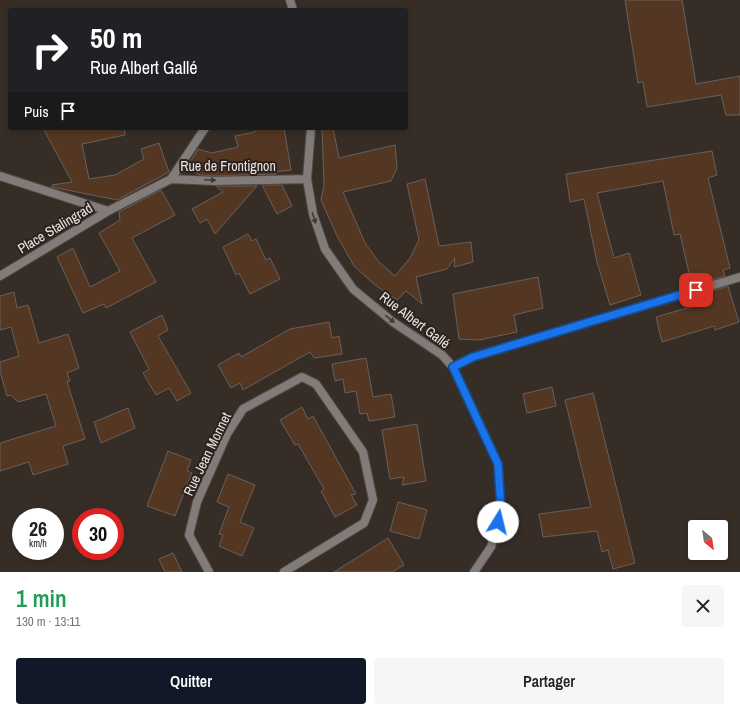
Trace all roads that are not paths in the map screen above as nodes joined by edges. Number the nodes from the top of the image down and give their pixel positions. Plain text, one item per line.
1 (204, 130) edge
2 (312, 130) edge
3 (0, 176) edge
4 (171, 179) junction
5 (307, 180) junction
6 (108, 212) junction
7 (0, 276) edge
8 (740, 277) edge
9 (453, 367) junction
10 (209, 572) edge
11 (284, 572) edge
12 (474, 572) edge

1 - 4 street
2 - 5 street, Rue Albert Gallé
3 - 6 street, Place Stalingrad
4 -> 5 street, Rue de Frontignon
4 - 6 street, Rue de Frontignon
5 -> 9 street, Rue Albert Gallé
6 - 7 street, Place Stalingrad
8 - 9 street, Rue Albert Gallé
9 - 12 street
10 - 11 street, Rue Jean Monnet

